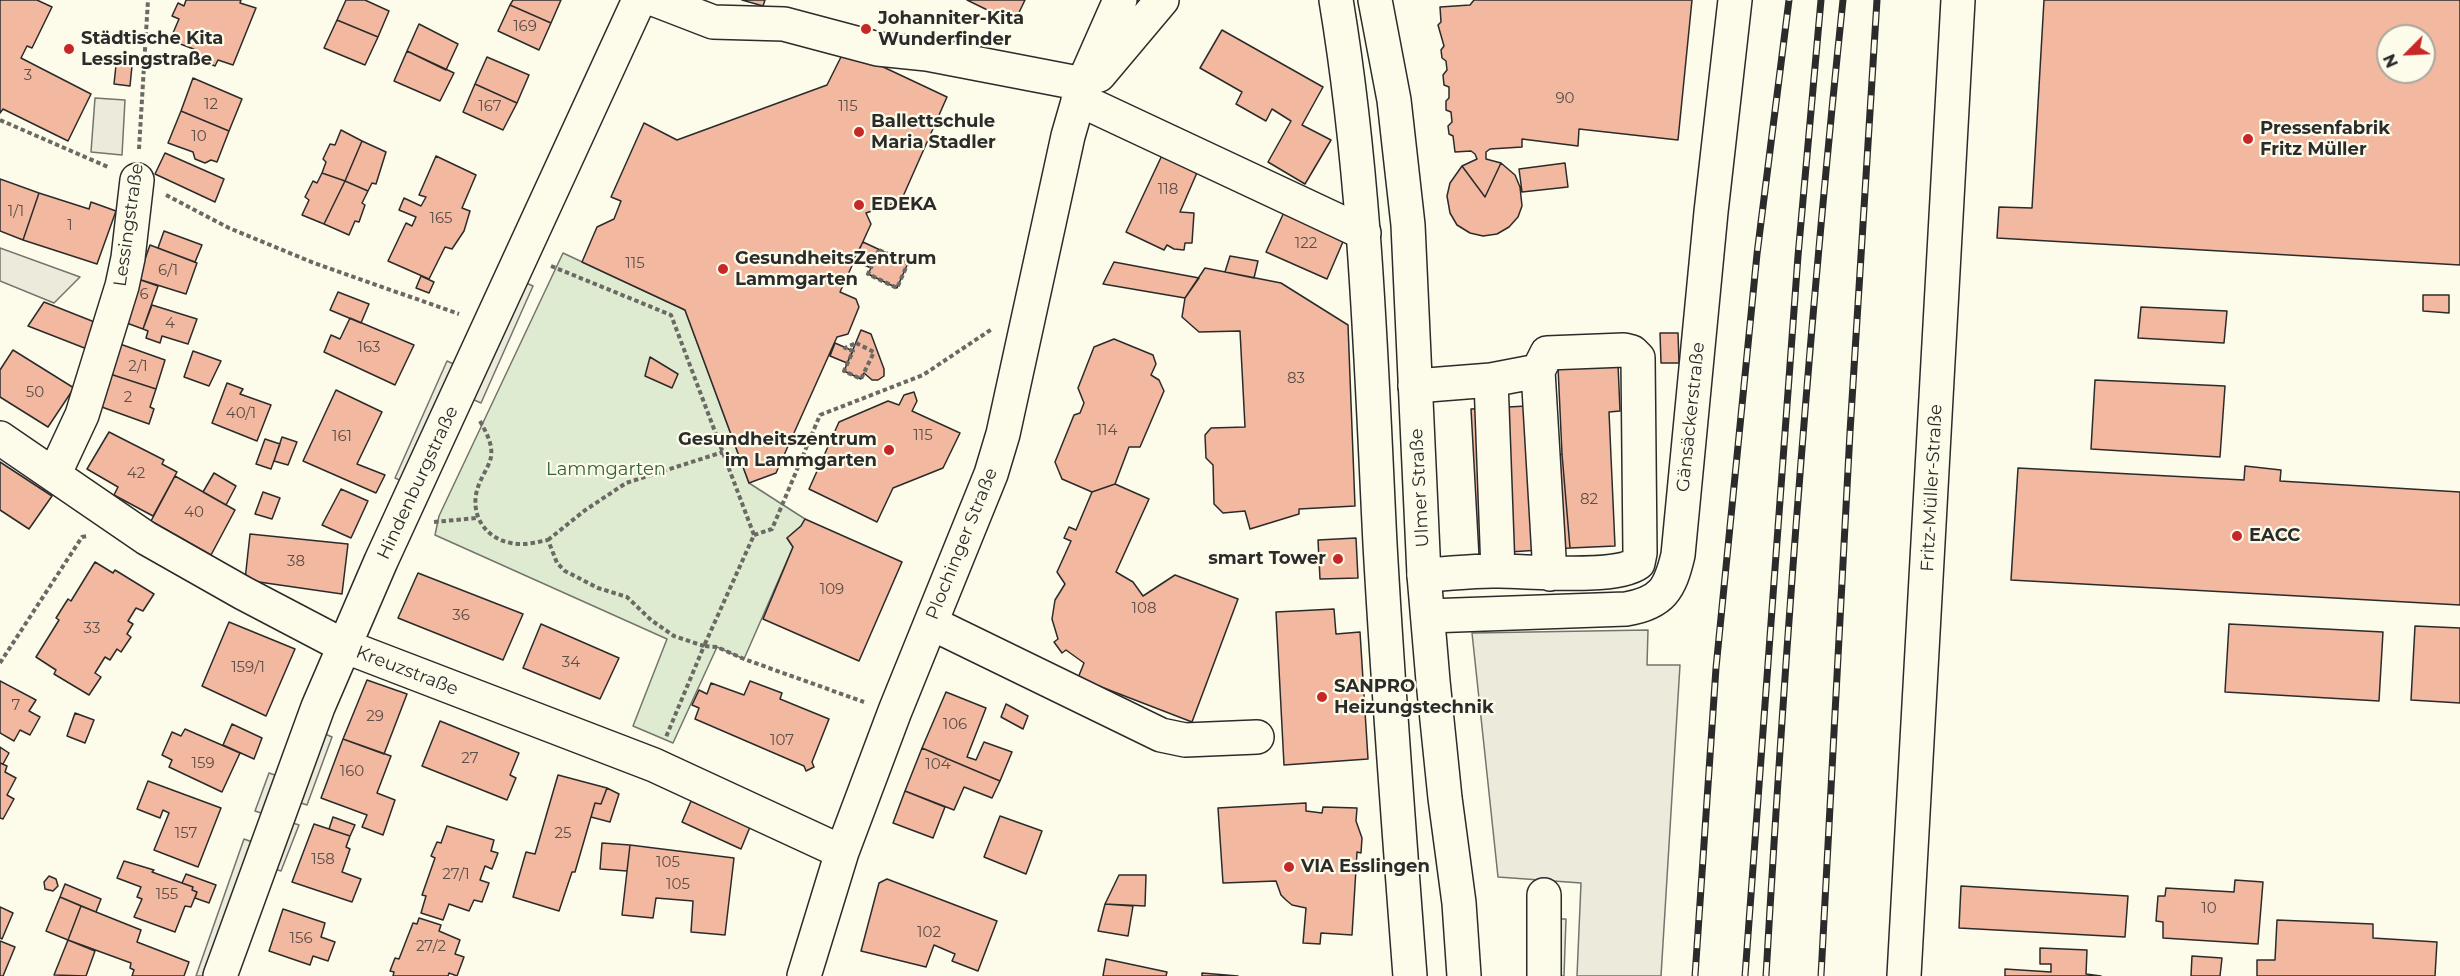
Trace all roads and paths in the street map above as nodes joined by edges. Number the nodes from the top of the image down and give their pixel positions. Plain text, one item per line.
1 (148, 0) edge
2 (639, 0) edge
3 (656, 0) edge
4 (1120, 0) edge
5 (1162, 0) edge
6 (1336, 0) edge
7 (1375, 0) edge
8 (1397, 0) edge
9 (1735, 0) edge
10 (1958, 0) edge
11 (1081, 91) junction
12 (1394, 100) junction
13 (0, 120) edge
14 (137, 180) junction
15 (1364, 233) junction
16 (524, 252) junction
17 (870, 268) joint
18 (463, 315) dead end
19 (992, 328) dead end
20 (845, 348) joint
21 (1538, 371) junction
22 (1491, 380) junction
23 (1415, 386) junction
24 (480, 421) dead end
25 (0, 438) edge
26 (723, 452) junction
27 (54, 475) junction
28 (477, 518) junction
29 (434, 522) dead end
30 (125, 524) junction
31 (754, 535) junction
32 (548, 540) junction
33 (1498, 570) junction
34 (1550, 574) junction
35 (1424, 575) junction
36 (1428, 616) junction
37 (931, 623) junction
38 (344, 646) junction
39 (704, 646) junction
40 (0, 663) edge
41 (867, 703) dead end
42 (1257, 737) dead end
43 (654, 765) junction
44 (842, 852) junction
45 (1544, 895) dead end
46 (220, 976) edge
47 (804, 976) edge
48 (1410, 976) edge
49 (1464, 976) edge
50 (1544, 976) edge
51 (1904, 976) edge

1 - 14 path, Lessingstraße
2 - 16 street, Hindenburgstraße
3 - 11 street
4 - 11 street, Plochinger Straße
5 - 11 street, Plochinger Straße
6 - 15 street
7 - 12 street, Ulmer Straße
8 - 12 street
9 - 36 street, Gänsäckerstraße
10 - 51 street, Fritz-Müller-Straße
11 - 15 street
11 - 37 street, Plochinger Straße
12 - 23 street, Ulmer Straße
13 - 14 path
14 - 18 path
14 - 27 street, Lessingstraße
15 - 48 street
16 - 26 path
16 - 38 street, Hindenburgstraße
17 - 17 path
19 - 31 path
20 - 20 path
21 - 22 street
21 - 34 street
21 - 34 street
22 - 23 street
22 - 33 street
23 - 35 street, Ulmer Straße
24 - 28 path
25 - 27 street, Kreuzstraße
26 - 31 path
26 - 32 path
27 - 30 street, Kreuzstraße
28 - 29 path
28 - 32 path
30 - 38 street, Kreuzstraße
30 - 40 path
31 - 39 path
32 - 39 path
33 - 34 street
33 - 35 street
35 - 36 street, Ulmer Straße
36 - 49 street, Ulmer Straße
37 - 42 street
37 - 44 street, Plochinger Straße
38 - 43 street, Kreuzstraße
38 - 46 street, Hindenburgstraße
39 - 41 path
39 - 43 path
43 - 44 street, Kreuzstraße
44 - 47 street, Plochinger Straße
45 - 50 street

